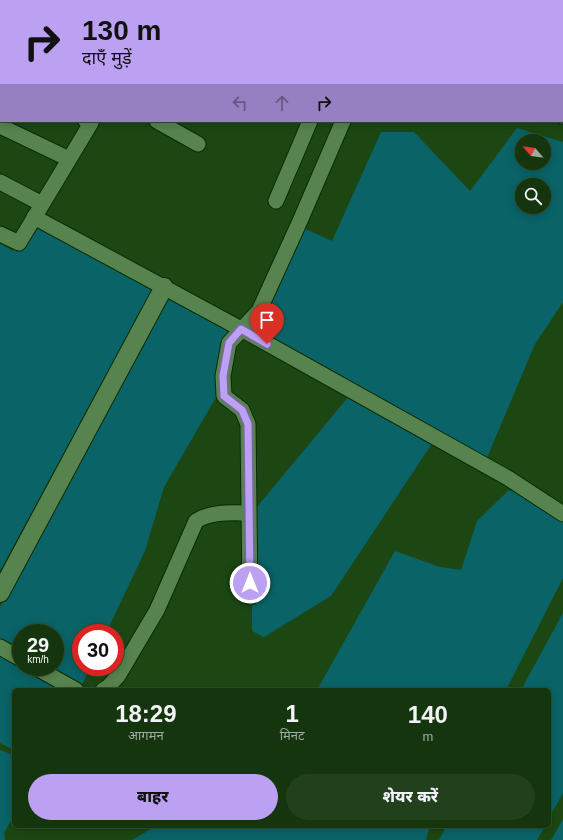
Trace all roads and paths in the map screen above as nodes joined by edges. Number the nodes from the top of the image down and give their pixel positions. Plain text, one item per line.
1 (88, 122) edge
2 (159, 122) edge
3 (310, 122) edge
4 (343, 122) edge
5 (0, 126) edge
6 (198, 144) dead end
7 (69, 159) junction
8 (0, 182) edge
9 (276, 201) dead end
10 (42, 204) junction
11 (34, 217) junction
12 (0, 234) edge
13 (164, 287) junction
14 (241, 329) junction
15 (249, 513) junction
16 (563, 514) edge
17 (0, 593) edge
18 (250, 597) dead end
19 (0, 647) edge
20 (12, 654) edge
21 (51, 676) edge
22 (72, 688) edge
23 (106, 688) edge

1 - 7 street
2 - 6 street
3 - 9 street
4 - 14 street
5 - 7 street
7 - 10 street
8 - 10 street
10 - 11 street
11 - 12 street
11 - 13 street
13 - 14 street
13 - 17 street
14 - 15 street
14 - 16 street
15 - 18 street
15 - 23 street
19 - 20 street
21 - 22 street

